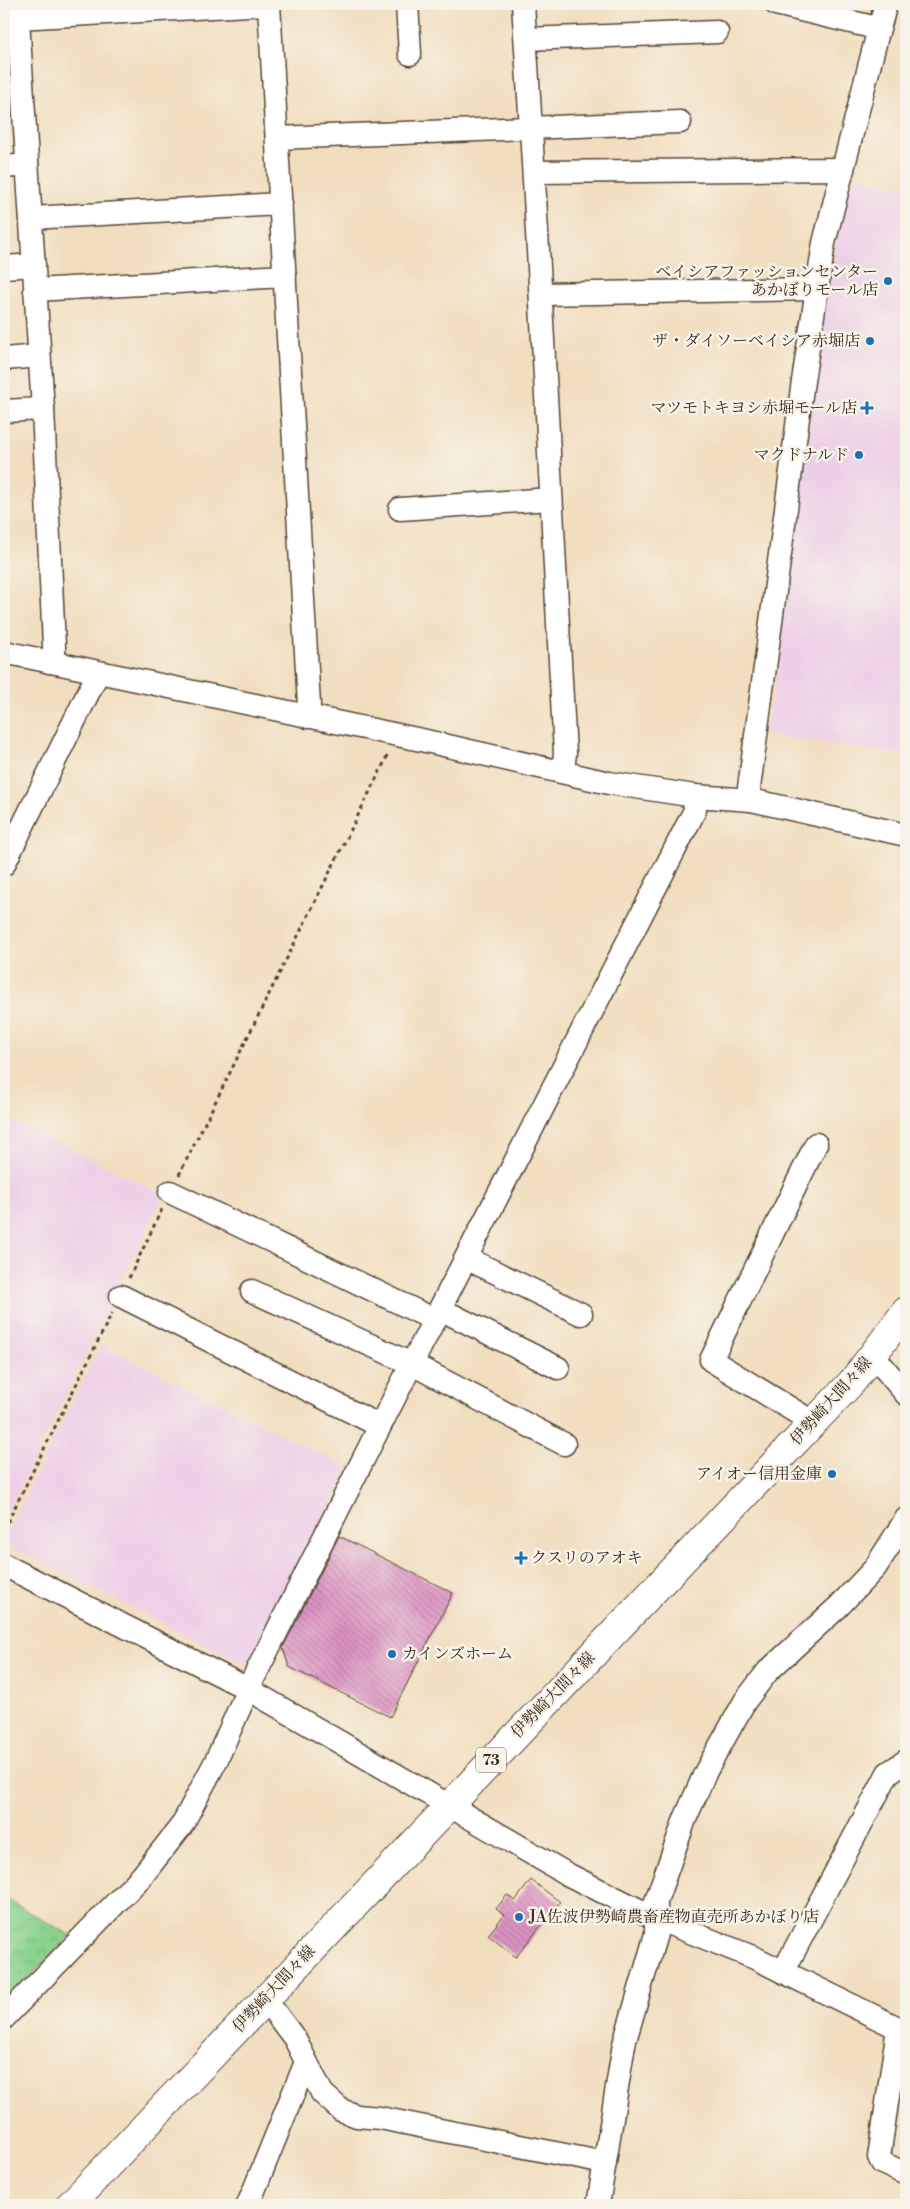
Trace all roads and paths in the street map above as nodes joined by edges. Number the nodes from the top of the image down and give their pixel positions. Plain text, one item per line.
1 (268, 4) edge
2 (407, 4) edge
3 (523, 4) edge
4 (776, 4) edge
5 (886, 4) edge
6 (18, 11) edge
7 (717, 32) dead end
8 (878, 32) junction
9 (526, 39) junction
10 (410, 54) dead end
11 (12, 61) edge
12 (680, 122) dead end
13 (532, 128) junction
14 (277, 138) junction
15 (27, 165) junction
16 (4, 166) edge
17 (843, 169) junction
18 (534, 172) junction
19 (281, 204) junction
20 (31, 218) junction
21 (34, 265) junction
22 (4, 267) edge
23 (285, 276) junction
24 (817, 289) junction
25 (35, 290) junction
26 (542, 294) junction
27 (39, 356) junction
28 (4, 359) edge
29 (43, 408) junction
30 (4, 412) edge
31 (551, 499) junction
32 (400, 509) dead end
33 (4, 652) edge
34 (49, 662) junction
35 (98, 673) junction
36 (308, 717) junction
37 (397, 735) junction
38 (563, 771) junction
39 (695, 796) junction
40 (751, 800) junction
41 (906, 835) edge
42 (4, 864) edge
43 (816, 1144) dead end
44 (170, 1192) junction
45 (466, 1258) junction
46 (252, 1291) dead end
47 (120, 1296) junction
48 (906, 1311) edge
49 (581, 1314) dead end
50 (437, 1315) junction
51 (873, 1355) junction
52 (412, 1364) junction
53 (558, 1368) dead end
54 (906, 1394) edge
55 (814, 1423) junction
56 (380, 1426) junction
57 (564, 1444) dead end
58 (906, 1519) edge
59 (4, 1529) edge
60 (4, 1565) edge
61 (248, 1689) junction
62 (906, 1761) edge
63 (448, 1806) junction
64 (655, 1918) junction
65 (783, 1972) junction
66 (265, 1999) junction
67 (4, 2018) edge
68 (306, 2062) junction
69 (604, 2163) junction
70 (906, 2174) edge
71 (70, 2205) edge
72 (248, 2205) edge
73 (598, 2205) edge

1 - 6 street
1 - 14 street
2 - 10 street
3 - 9 street
4 - 8 street
5 - 8 street
6 - 11 street
7 - 9 street
8 - 17 street
9 - 13 street
11 - 15 street
12 - 13 street
13 - 14 street
13 - 18 street
14 - 19 street
15 - 16 street
15 - 20 street
17 - 18 street
17 - 24 street
18 - 26 street
19 - 20 street
19 - 23 street
20 - 21 street
21 - 22 street
21 - 25 street
23 - 25 street
23 - 36 street
24 - 26 street
24 - 40 street
25 - 27 street
26 - 31 street
27 - 28 street
27 - 29 street
29 - 30 street
29 - 34 street
31 - 32 street
31 - 38 street
33 - 34 street
34 - 35 street
35 - 36 street
35 - 42 street
36 - 37 street
37 - 38 street
37 - 44 path
38 - 39 street
39 - 40 street
39 - 45 street
40 - 41 street
43 - 55 street
44 - 47 path
44 - 50 street
45 - 49 street
45 - 50 street
46 - 52 street
47 - 56 street
47 - 59 path
48 - 51 main road, 伊勢崎大間々線 / 73
50 - 52 street
50 - 53 street
51 - 54 street
51 - 55 main road, 伊勢崎大間々線 / 73
52 - 56 street
52 - 57 street
55 - 63 main road, 伊勢崎大間々線 / 73
56 - 61 street
58 - 64 street
60 - 61 street
61 - 63 street
61 - 67 street
62 - 65 street
63 - 64 street
63 - 66 main road, 伊勢崎大間々線 / 73
64 - 65 street
64 - 69 street
65 - 70 street
66 - 68 street
66 - 71 main road, 伊勢崎大間々線 / 73
68 - 69 street
68 - 72 street
69 - 73 street

